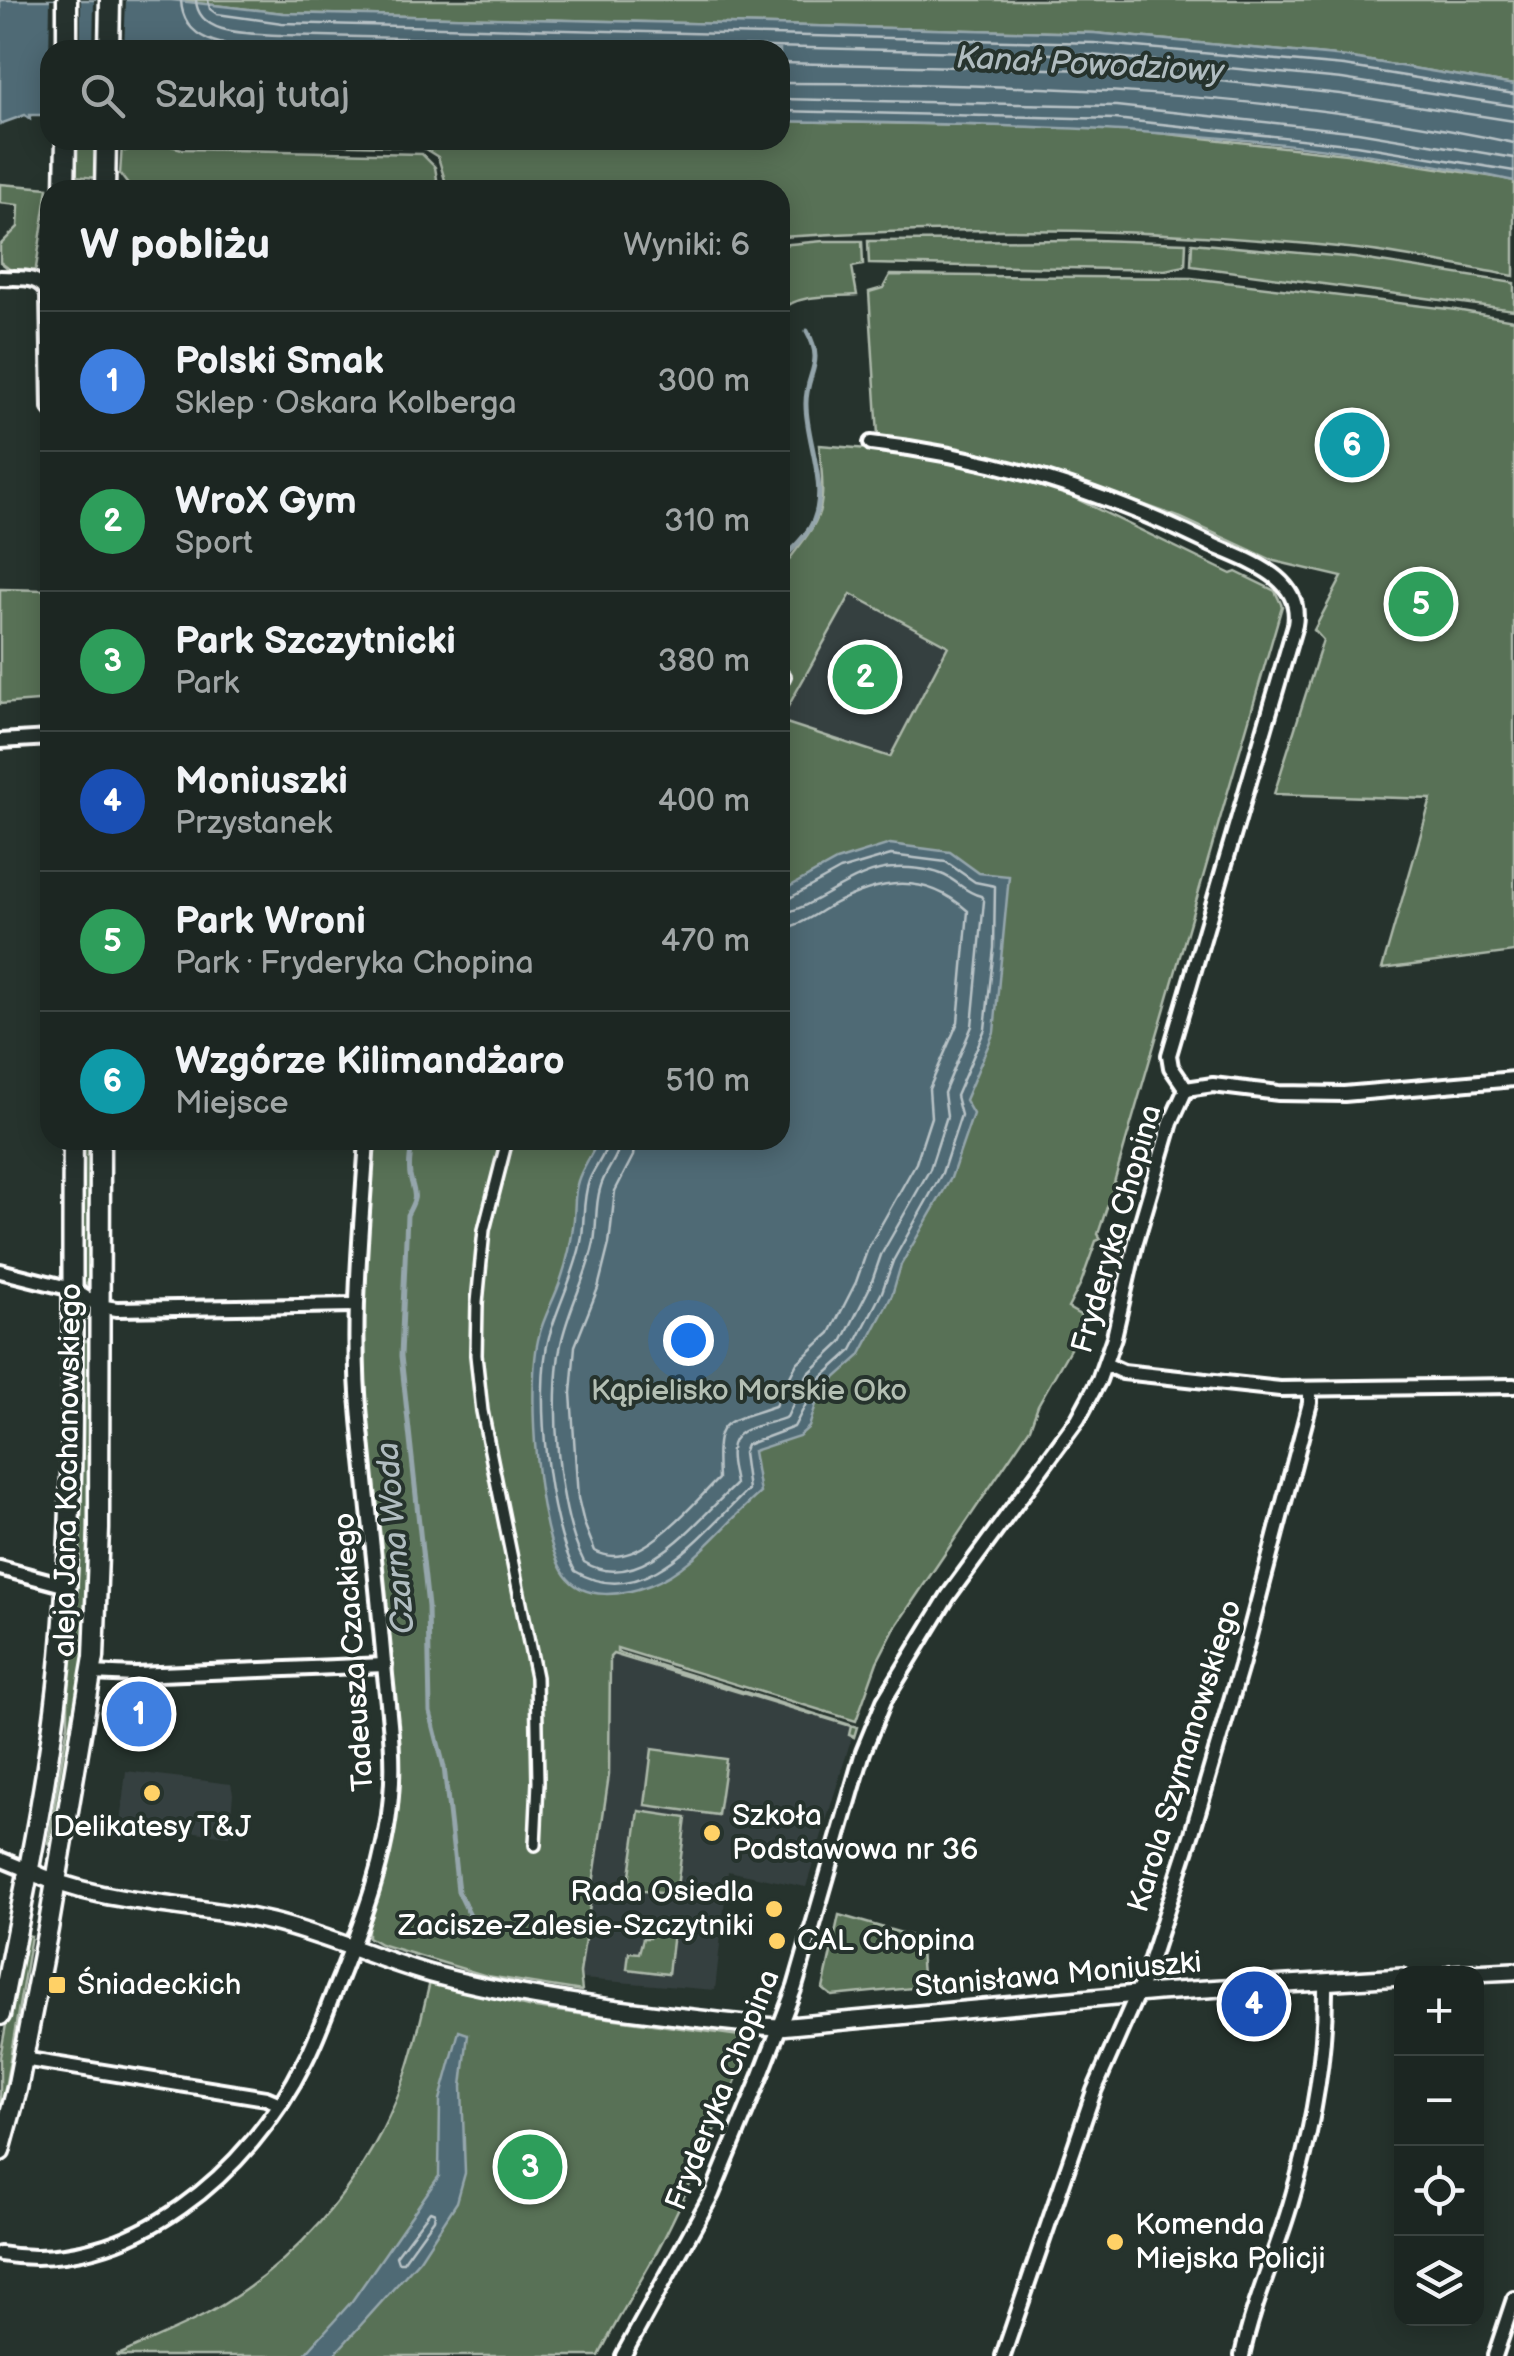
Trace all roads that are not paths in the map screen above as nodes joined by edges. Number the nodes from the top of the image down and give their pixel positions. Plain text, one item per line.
1 (67, 0) edge
2 (110, 0) edge
3 (67, 40) edge
4 (109, 40) edge
5 (66, 150) edge
6 (106, 150) edge
7 (65, 180) edge
8 (105, 180) edge
9 (0, 278) edge
10 (40, 286) edge
11 (871, 443) dead end
12 (40, 739) edge
13 (0, 741) edge
14 (1514, 1079) edge
15 (1186, 1089) junction
16 (72, 1150) edge
17 (100, 1150) edge
18 (366, 1150) edge
19 (505, 1150) edge
20 (0, 1271) edge
21 (72, 1289) junction
22 (355, 1305) junction
23 (99, 1306) junction
24 (1105, 1364) junction
25 (1514, 1386) edge
26 (1310, 1389) junction
27 (0, 1568) edge
28 (67, 1586) junction
29 (384, 1665) junction
30 (92, 1673) junction
31 (535, 1845) dead end
32 (0, 1858) edge
33 (27, 1870) junction
34 (55, 1884) junction
35 (352, 1947) junction
36 (1514, 1971) edge
37 (1484, 1972) edge
38 (1394, 1978) edge
39 (1326, 1983) junction
40 (1136, 1994) junction
41 (0, 2015) edge
42 (779, 2027) junction
43 (23, 2059) junction
44 (280, 2104) junction
45 (0, 2152) edge
46 (0, 2254) edge
47 (1514, 2300) edge
48 (623, 2356) edge
49 (1002, 2356) edge
50 (1242, 2356) edge
51 (1495, 2356) edge

1 - 3 main road
2 - 4 main road
5 - 7 main road
6 - 8 main road
9 - 10 street
11 - 15 street, Fryderyka Chopina
12 - 13 street
14 - 15 street
15 - 24 street, Fryderyka Chopina
16 - 21 main road, aleja Jana Kochanowskiego
17 - 23 main road, aleja Jana Kochanowskiego
18 - 22 street, Tadeusza Czackiego
19 - 31 street
20 - 21 street
21 - 23 street
21 - 28 main road, aleja Jana Kochanowskiego
22 - 23 street
22 - 29 street, Tadeusza Czackiego
23 - 30 main road, aleja Jana Kochanowskiego
24 - 26 street
24 - 42 street, Fryderyka Chopina
25 - 26 street
26 - 40 street, Karola Szymanowskiego
27 - 28 street
28 - 33 main road, aleja Jana Kochanowskiego
29 - 30 street
29 - 35 street, Tadeusza Czackiego
30 - 34 main road, aleja Jana Kochanowskiego
32 - 33 street
33 - 34 street, Stanisława Moniuszki
33 - 41 main road, aleja Jana Kochanowskiego
34 - 35 street, Stanisława Moniuszki
34 - 43 main road, aleja Jana Kochanowskiego
35 - 42 street, Stanisława Moniuszki
35 - 44 street, Tadeusza Czackiego
36 - 37 street
38 - 39 street, Stanisława Moniuszki
39 - 40 street, Stanisława Moniuszki
39 - 50 street
40 - 42 street, Stanisława Moniuszki
40 - 49 street, Karola Szymanowskiego
42 - 48 street, Fryderyka Chopina
43 - 44 street
43 - 45 main road, aleja Jana Kochanowskiego
44 - 46 street, Tadeusza Czackiego
47 - 51 street

